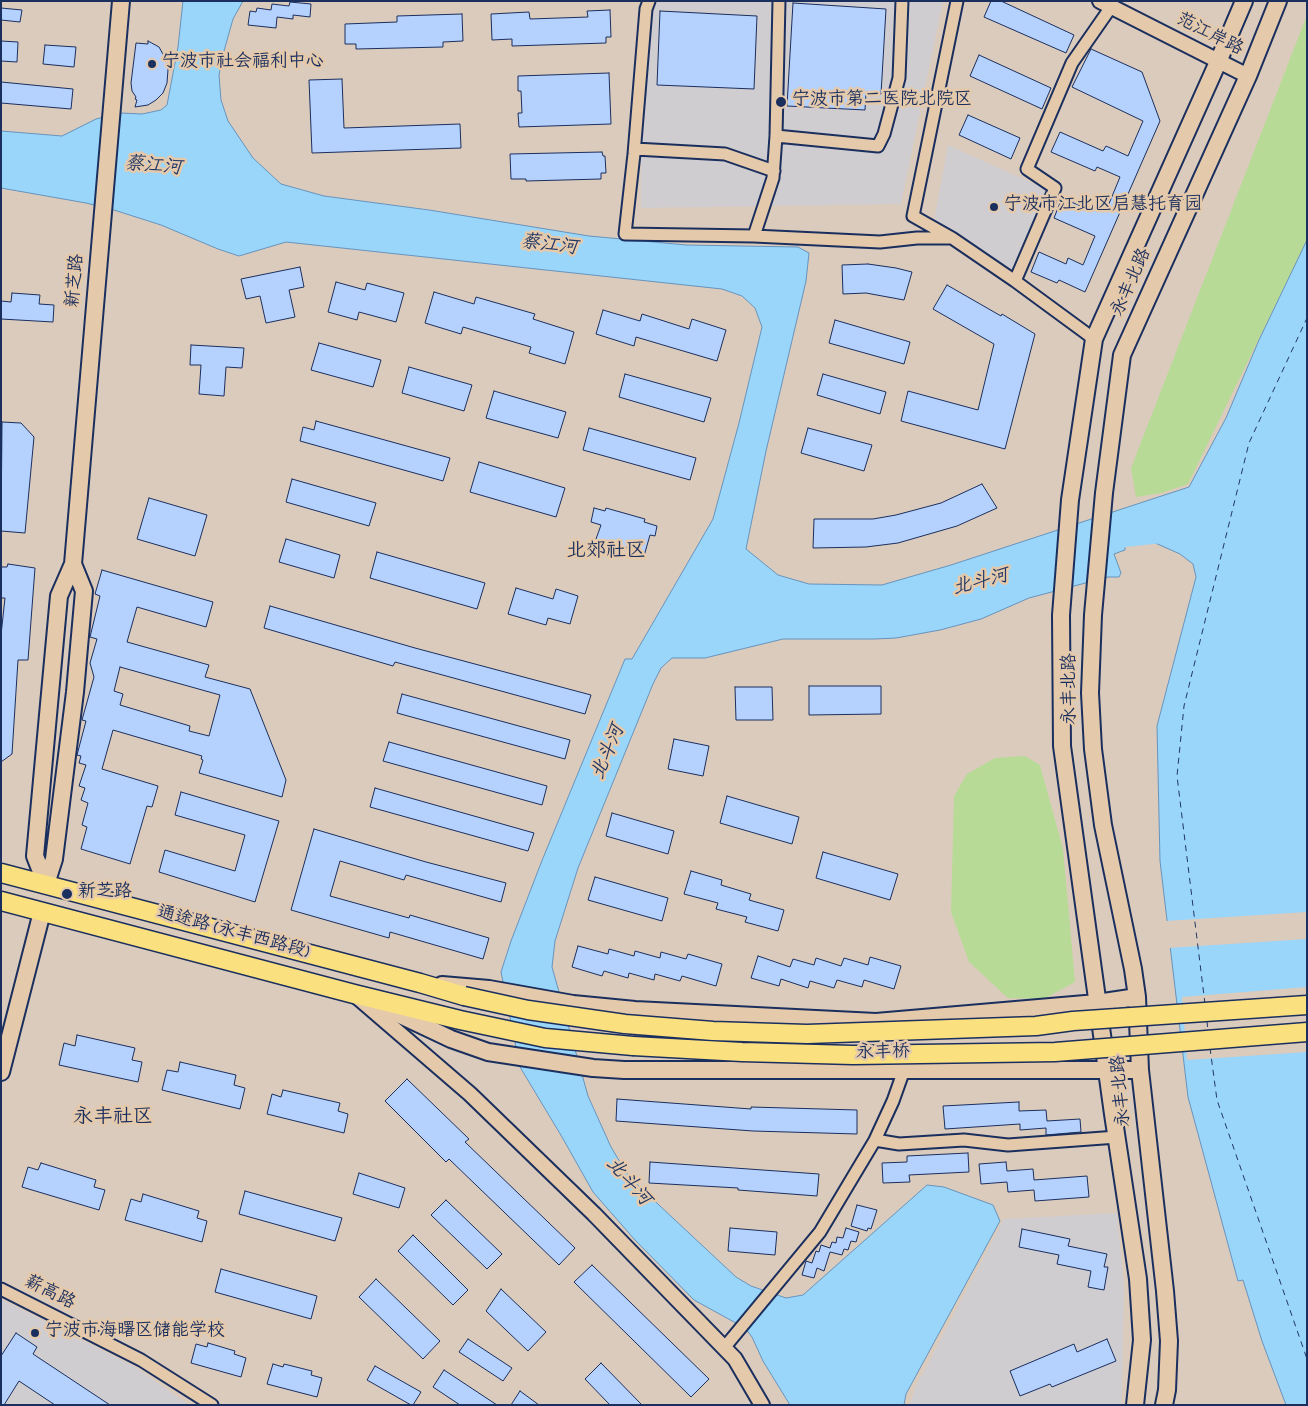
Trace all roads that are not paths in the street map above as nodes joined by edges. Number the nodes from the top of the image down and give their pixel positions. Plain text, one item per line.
1 (121, 1) edge
2 (649, 1) edge
3 (779, 1) edge
4 (902, 1) edge
5 (957, 1) edge
6 (1244, 1) edge
7 (1278, 1) edge
8 (1105, 4) edge
9 (1218, 62) junction
10 (1248, 76) junction
11 (776, 136) junction
12 (635, 149) junction
13 (774, 171) junction
14 (754, 236) junction
15 (952, 238) junction
16 (1015, 281) junction
17 (1094, 339) junction
18 (74, 564) junction
19 (1, 873) edge
20 (46, 884) junction
21 (1, 901) edge
22 (42, 912) junction
23 (420, 983) junction
24 (354, 994) junction
25 (464, 996) joint
26 (1136, 997) junction
27 (1097, 1003) junction
28 (1307, 1005) edge
29 (460, 1020) joint
30 (1307, 1032) edge
31 (904, 1070) junction
32 (1107, 1070) junction
33 (1140, 1070) junction
34 (1, 1072) edge
35 (1117, 1137) junction
36 (874, 1140) junction
37 (1, 1289) edge
38 (724, 1348) junction
39 (212, 1405) edge
40 (762, 1405) edge
41 (1135, 1405) edge
42 (1164, 1405) edge

1 - 18 main road, 新芝路
2 - 12 street
3 - 11 street
4 - 11 street
5 - 15 street
6 - 9 main road, 永丰北路
7 - 10 main road, 永丰北路
8 - 9 street, 范江岸路
8 - 16 street
9 - 10 street, 范江岸路
9 - 17 main road, 永丰北路
10 - 26 main road, 永丰北路
11 - 13 street
12 - 13 street
12 - 14 street
13 - 14 street
14 - 15 street
15 - 16 street
16 - 17 street
17 - 27 main road, 永丰北路
18 - 20 main road, 新芝路
18 - 20 main road, 新芝路
19 - 20 main road, 通途路 (永丰西路段)
20 - 23 main road, 通途路 (永丰西路段)
21 - 22 main road, 通途路 (永丰西路段)
22 - 24 main road, 通途路 (永丰西路段)
22 - 34 main road
23 - 25 main road, 通途路 (永丰西路段)
23 - 27 main road
24 - 29 main road, 通途路 (永丰西路段)
24 - 31 main road
24 - 38 street
25 - 28 main road, 永丰桥, bridge
26 - 27 main road
26 - 33 main road, 永丰北路
27 - 32 main road, 永丰北路
29 - 30 main road, 永丰桥, bridge
31 - 32 main road
31 - 36 street
32 - 33 main road
32 - 35 main road, 永丰北路
33 - 42 main road, 永丰北路
35 - 36 street
35 - 41 main road, 永丰北路
36 - 38 street
37 - 39 street, 薪高路
38 - 40 street

